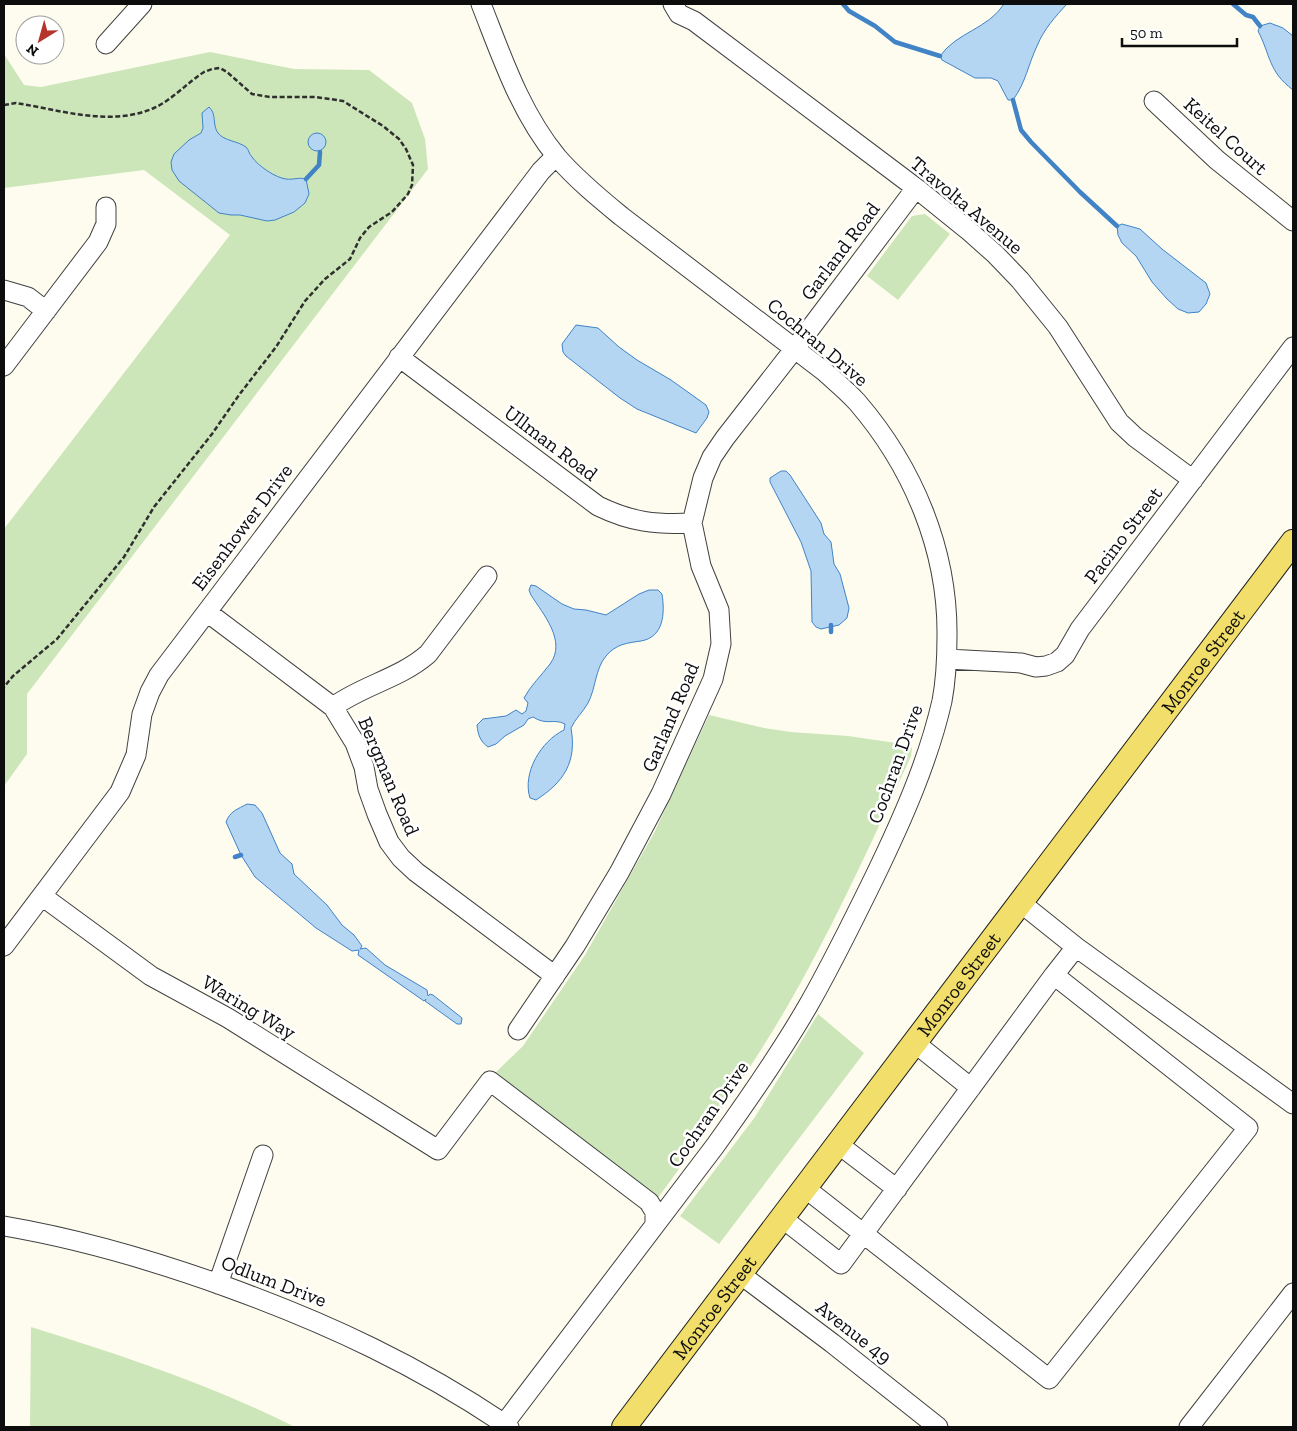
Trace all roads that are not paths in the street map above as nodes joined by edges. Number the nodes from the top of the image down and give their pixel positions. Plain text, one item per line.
1 (142, 4) edge
2 (481, 4) edge
3 (672, 4) edge
4 (106, 44) dead end
5 (1154, 101) dead end
6 (556, 156) junction
7 (916, 188) junction
8 (106, 206) dead end
9 (1293, 221) edge
10 (4, 290) edge
11 (46, 311) junction
12 (1293, 347) edge
13 (794, 348) junction
14 (399, 356) junction
15 (4, 366) edge
16 (1193, 480) junction
17 (692, 523) junction
18 (1293, 542) edge
19 (487, 576) dead end
20 (207, 612) junction
21 (947, 659) junction
22 (333, 707) junction
23 (42, 896) junction
24 (1021, 903) junction
25 (4, 946) edge
26 (1076, 947) junction
27 (1054, 975) junction
28 (555, 976) junction
29 (518, 1030) dead end
30 (914, 1043) junction
31 (971, 1088) junction
32 (1293, 1104) edge
33 (838, 1144) junction
34 (263, 1155) dead end
35 (805, 1188) junction
36 (897, 1189) junction
37 (782, 1218) junction
38 (655, 1225) junction
39 (4, 1226) edge
40 (864, 1234) junction
41 (740, 1274) junction
42 (218, 1284) junction
43 (1293, 1293) edge
44 (506, 1426) edge
45 (624, 1427) edge
46 (938, 1427) edge
47 (1189, 1427) edge

1 - 4 street
2 - 6 street, Cochran Drive
3 - 7 street, Travolta Avenue
5 - 9 street, Keitel Court
6 - 13 street, Cochran Drive
6 - 14 street, Eisenhower Drive
7 - 13 street, Garland Road
7 - 16 street, Travolta Avenue
8 - 11 street
10 - 11 street
11 - 15 street
12 - 16 street, Pacino Street
13 - 17 street, Garland Road
13 - 21 street, Cochran Drive
14 - 17 street, Ullman Road
14 - 20 street, Eisenhower Drive
16 - 21 street, Pacino Street
17 - 28 street, Garland Road
18 - 24 main road, Monroe Street
19 - 22 street
20 - 22 street, Bergman Road
20 - 23 street, Eisenhower Drive
21 - 38 street, Cochran Drive
22 - 28 street, Bergman Road
23 - 25 street, Eisenhower Drive
23 - 38 street, Waring Way
24 - 26 street
24 - 30 main road, Monroe Street
26 - 27 street
26 - 32 street
27 - 31 street
27 - 40 street
28 - 29 street, Garland Road
30 - 31 street
30 - 33 main road, Monroe Street
31 - 36 street
33 - 35 main road, Monroe Street
33 - 36 street
34 - 42 street
35 - 37 main road, Monroe Street
35 - 40 street
36 - 40 street
37 - 40 street
37 - 41 main road, Monroe Street
38 - 44 street, Cochran Drive
39 - 42 street, Odlum Drive
41 - 45 main road, Monroe Street
41 - 46 street, Avenue 49
42 - 44 street, Odlum Drive
43 - 47 street

